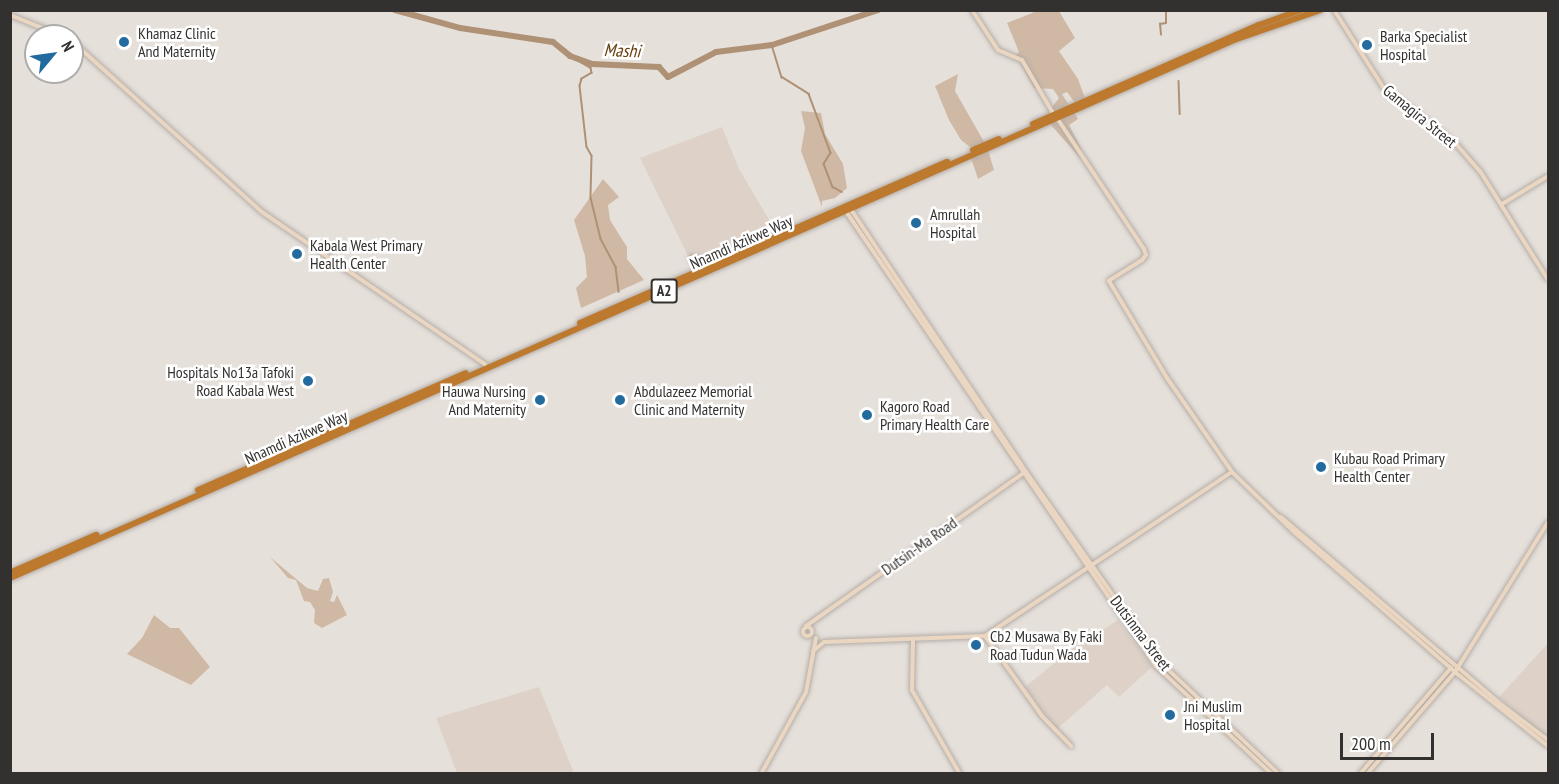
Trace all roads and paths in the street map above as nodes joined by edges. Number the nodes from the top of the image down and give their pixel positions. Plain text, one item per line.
1 (972, 10) edge
2 (1320, 10) edge
3 (1334, 10) edge
4 (1298, 11) edge
5 (10, 15) edge
6 (32, 24) edge
7 (84, 52) edge
8 (1055, 117) junction
9 (1548, 176) edge
10 (1502, 204) junction
11 (847, 208) junction
12 (692, 258) dead end
13 (712, 265) junction
14 (1548, 280) edge
15 (485, 364) junction
16 (1232, 472) junction
17 (1024, 473) junction
18 (1548, 522) edge
19 (1089, 567) junction
20 (10, 575) edge
21 (816, 618) junction
22 (806, 627) junction
23 (810, 632) junction
24 (985, 636) junction
25 (816, 638) junction
26 (913, 641) junction
27 (819, 643) junction
28 (1455, 668) junction
29 (1548, 740) edge
30 (1071, 746) dead end
31 (1548, 747) edge
32 (761, 774) edge
33 (960, 774) edge
34 (1272, 774) edge
35 (1279, 774) edge
36 (1360, 774) edge
37 (1367, 774) edge

1 - 8 street
2 - 8 highway, Nnamdi Azikwe Way / A2
3 - 10 street, Gamagira Street
4 - 8 highway, Nnamdi Azikwe Way / A2
5 - 6 street
7 - 15 street
8 - 11 highway, Nnamdi Azikwe Way / A2
8 - 16 street
9 - 10 street
10 - 14 street, Gamagira Street
11 - 13 highway, Nnamdi Azikwe Way / A2
11 - 17 street, Dutsinma Street
11 - 20 highway, Nnamdi Azikwe Way / A2
12 - 13 highway
13 - 15 highway, Nnamdi Azikwe Way / A2
15 - 20 highway, Nnamdi Azikwe Way / A2
16 - 19 street
16 - 28 street
17 - 19 street, Dutsinma Street
17 - 21 street, Dutsin-Ma Road
18 - 28 street
19 - 24 street
19 - 34 street, Dutsinma Street
19 - 35 street, Dutsinma Street
21 - 22 street, Dutsin-Ma Road
21 - 23 street
22 - 23 street
22 - 23 street
23 - 25 street
23 - 27 street
24 - 26 street
24 - 30 street
25 - 27 street
25 - 27 street
26 - 27 street
26 - 33 street
27 - 32 street
28 - 29 street
28 - 31 street
28 - 36 street
28 - 37 street

